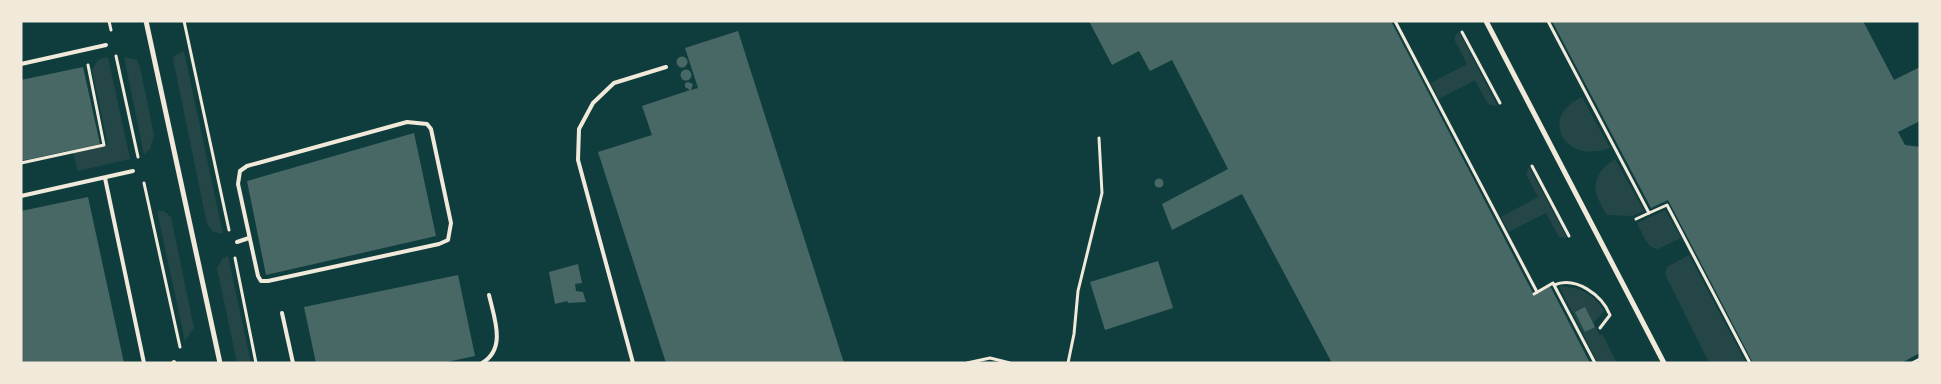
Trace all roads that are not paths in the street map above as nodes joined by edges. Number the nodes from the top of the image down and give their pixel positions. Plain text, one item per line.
1 (146, 21) edge
2 (1486, 21) edge
3 (106, 45) dead end
4 (21, 64) edge
5 (666, 67) dead end
6 (133, 171) dead end
7 (105, 178) junction
8 (21, 196) edge
9 (250, 238) junction
10 (237, 242) dead end
11 (489, 295) dead end
12 (282, 313) dead end
13 (144, 363) edge
14 (220, 363) edge
15 (293, 363) edge
16 (482, 363) edge
17 (633, 363) edge
18 (1664, 363) edge

1 - 14 street
2 - 18 street
3 - 4 lane
5 - 17 lane
6 - 7 lane
7 - 8 lane
7 - 13 lane
9 - 9 lane
9 - 10 lane
11 - 16 lane
12 - 15 lane

